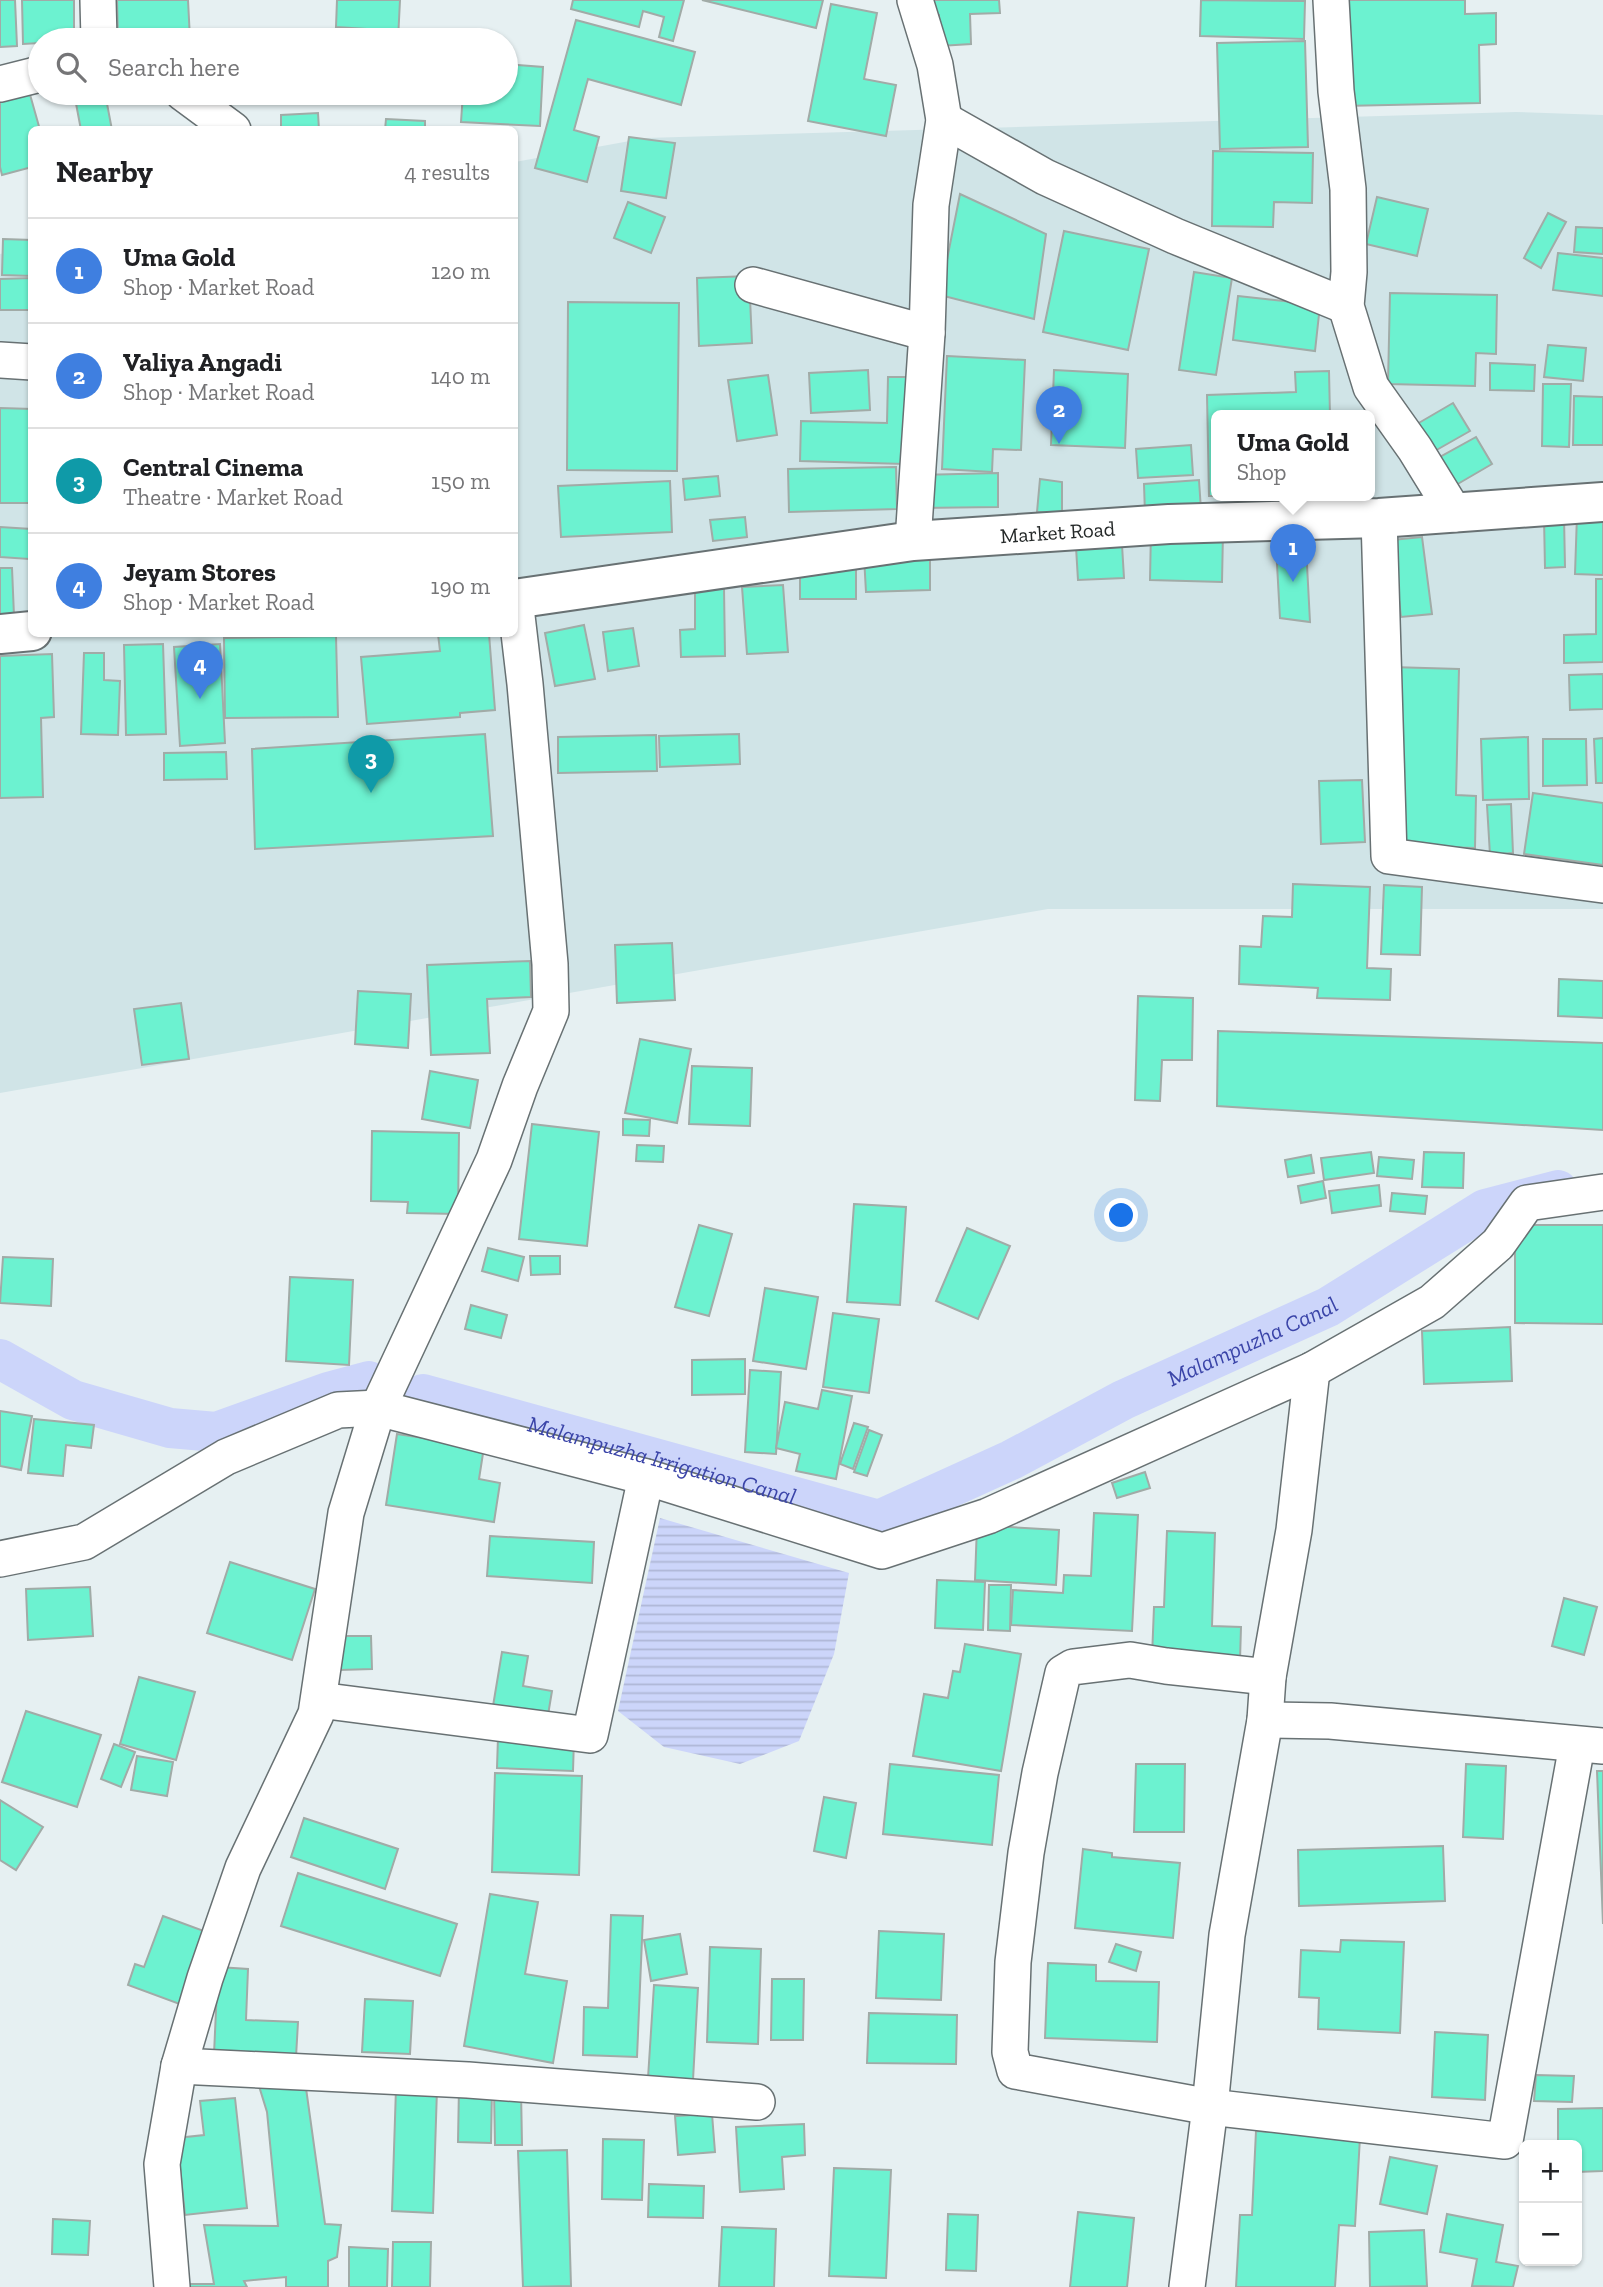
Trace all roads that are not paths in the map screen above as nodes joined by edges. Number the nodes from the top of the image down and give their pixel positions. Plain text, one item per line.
1 (98, 0) edge
2 (915, 0) edge
3 (1331, 0) edge
4 (99, 28) edge
5 (28, 77) edge
6 (0, 84) edge
7 (199, 105) edge
8 (943, 120) junction
9 (228, 126) edge
10 (753, 285) dead end
11 (1346, 306) junction
12 (927, 333) junction
13 (0, 360) edge
14 (28, 362) edge
15 (1603, 502) edge
16 (1455, 513) junction
17 (1379, 518) junction
18 (913, 541) junction
19 (518, 599) edge
20 (518, 630) edge
21 (28, 631) edge
22 (0, 634) edge
23 (1603, 885) edge
24 (1603, 1192) edge
25 (1312, 1370) junction
26 (378, 1408) junction
27 (646, 1478) junction
28 (0, 1559) edge
29 (1268, 1677) junction
30 (319, 1700) junction
31 (1265, 1720) junction
32 (1590, 1745) edge
33 (179, 2066) junction
34 (757, 2102) dead end
35 (1210, 2107) junction
36 (172, 2287) edge
37 (1187, 2287) edge

1 - 4 street
2 - 8 street
3 - 11 street
5 - 6 street
7 - 9 street
8 - 11 street
8 - 12 street
10 - 12 street
11 - 16 street
12 - 18 street
13 - 14 street
15 - 16 main road, Market Road
16 - 17 main road, Market Road
17 - 18 main road, Market Road
17 - 23 street
18 - 19 main road, Market Road
20 - 26 street
21 - 22 main road
24 - 25 street
25 - 27 street
25 - 29 street
26 - 27 street
26 - 28 street
26 - 30 street
27 - 30 street
29 - 31 street
29 - 35 street
30 - 33 street
31 - 32 street
31 - 35 street
32 - 35 street
33 - 34 street
33 - 36 street
35 - 37 street

